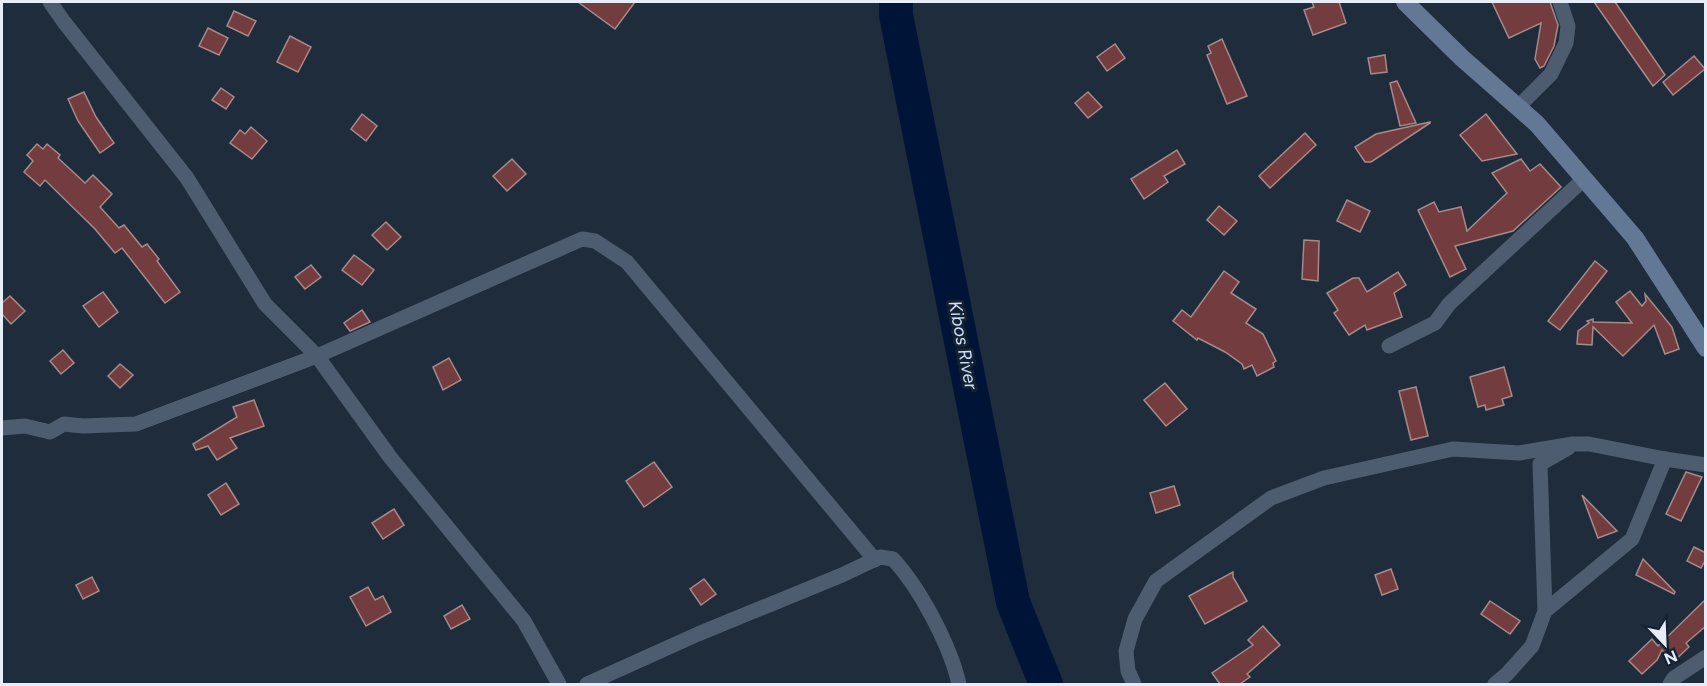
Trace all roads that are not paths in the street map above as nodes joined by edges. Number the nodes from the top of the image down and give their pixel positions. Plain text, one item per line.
1 (50, 2) edge
2 (1405, 2) edge
3 (1560, 2) edge
4 (1518, 107) junction
5 (1584, 178) junction
6 (1389, 346) dead end
7 (1706, 348) edge
8 (317, 356) junction
9 (2, 428) edge
10 (1573, 444) junction
11 (1665, 459) junction
12 (1706, 465) edge
13 (875, 560) junction
14 (1545, 611) junction
15 (1706, 657) edge
16 (559, 684) edge
17 (587, 684) edge
18 (959, 684) edge
19 (1134, 684) edge
20 (1495, 684) edge
21 (1670, 684) edge

1 - 8 street
2 - 4 main road
3 - 4 street
4 - 5 main road
5 - 6 street
5 - 7 main road
8 - 9 street
8 - 13 street
8 - 16 street
10 - 11 street
10 - 14 street
10 - 19 street
11 - 12 street
11 - 14 street
13 - 17 street
13 - 18 street
14 - 20 street
15 - 21 street

